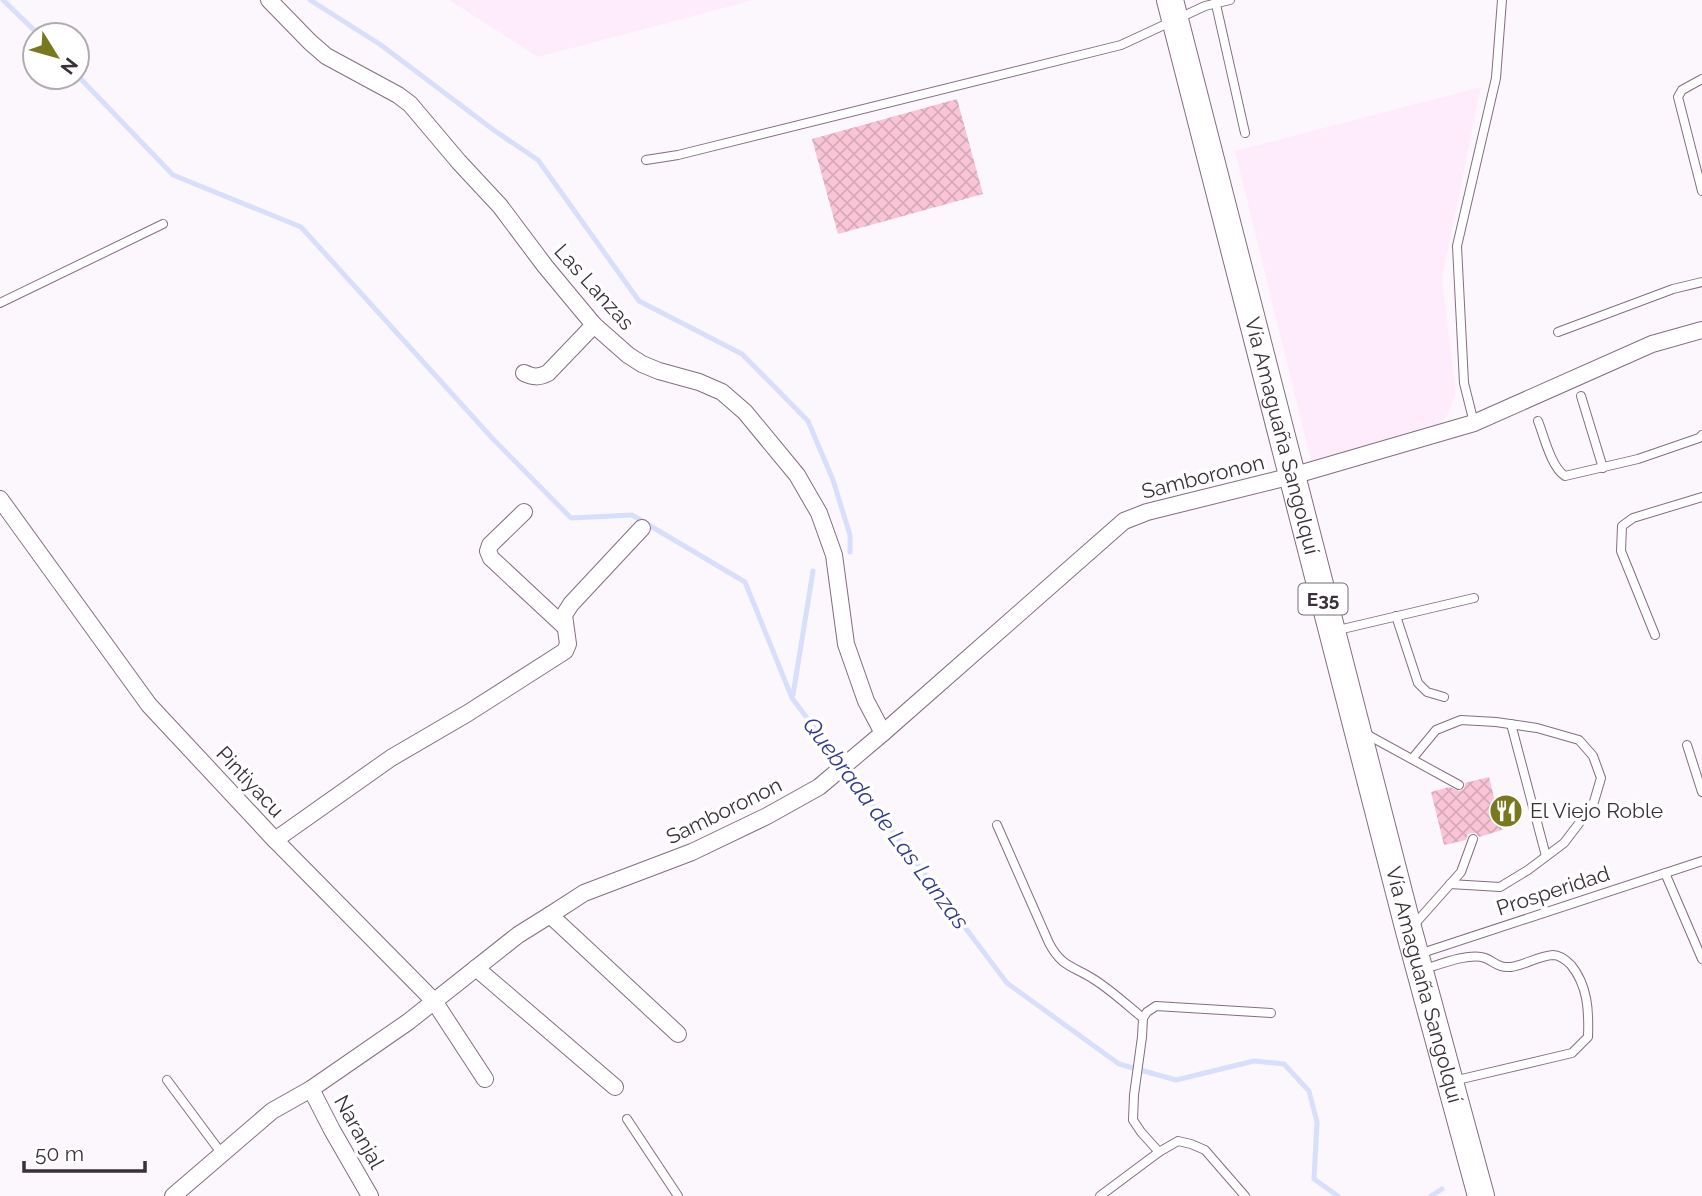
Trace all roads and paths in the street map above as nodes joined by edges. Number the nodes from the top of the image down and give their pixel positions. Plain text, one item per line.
1 (269, 0) edge
2 (1230, 0) edge
3 (1502, 0) edge
4 (1216, 2) edge
5 (1173, 10) edge
6 (1702, 79) edge
7 (1245, 133) dead end
8 (646, 160) dead end
9 (1702, 191) edge
10 (163, 224) dead end
11 (1702, 282) edge
12 (0, 303) edge
13 (594, 325) junction
14 (1702, 330) edge
15 (1558, 332) dead end
16 (524, 373) dead end
17 (1581, 396) dead end
18 (1538, 421) dead end
19 (1474, 423) junction
20 (1702, 435) edge
21 (1603, 468) junction
22 (1292, 476) junction
23 (1702, 497) edge
24 (0, 499) edge
25 (523, 512) dead end
26 (642, 528) dead end
27 (1474, 598) dead end
28 (1396, 616) junction
29 (564, 626) junction
30 (1332, 631) junction
31 (1655, 635) dead end
32 (1444, 697) dead end
33 (1511, 724) junction
34 (1357, 729) junction
35 (877, 738) junction
36 (1687, 745) dead end
37 (1412, 759) junction
38 (1458, 785) dead end
39 (1702, 792) edge
40 (997, 825) dead end
41 (1473, 839) dead end
42 (275, 840) junction
43 (1546, 856) junction
44 (1702, 861) edge
45 (1665, 873) junction
46 (1450, 884) junction
47 (550, 915) junction
48 (1414, 952) junction
49 (1702, 959) edge
50 (476, 968) junction
51 (434, 1002) junction
52 (1270, 1013) dead end
53 (1143, 1018) junction
54 (678, 1034) dead end
55 (485, 1079) dead end
56 (167, 1080) dead end
57 (1450, 1082) junction
58 (615, 1087) dead end
59 (311, 1089) junction
60 (627, 1119) dead end
61 (1159, 1152) junction
62 (222, 1154) junction
63 (1480, 1195) edge
64 (173, 1196) edge
65 (370, 1196) edge
66 (678, 1196) edge
67 (1100, 1196) edge
68 (1245, 1196) edge

1 - 13 street, Las Lanzas
2 - 4 lane
3 - 19 lane
4 - 5 lane
4 - 7 lane
5 - 8 lane
5 - 22 highway, Vía Amaguaña Sangolquí / E35
6 - 9 lane
10 - 12 lane
11 - 15 lane
13 - 16 street
13 - 35 street, Las Lanzas
14 - 19 street, Samboronon
17 - 21 lane
18 - 21 lane
19 - 22 street, Samboronon
20 - 21 lane
22 - 30 highway, Vía Amaguaña Sangolquí / E35
22 - 35 street, Samboronon
23 - 31 lane
24 - 42 street, Pintiyacu
25 - 29 street
26 - 29 street
27 - 28 lane
28 - 30 lane
28 - 32 lane
29 - 42 street
30 - 34 highway, Vía Amaguaña Sangolquí / E35
33 - 37 lane
33 - 43 lane
33 - 43 lane
34 - 37 lane
34 - 48 highway, Vía Amaguaña Sangolquí / E35
35 - 47 street, Samboronon
36 - 39 lane
37 - 38 lane
40 - 53 lane
41 - 46 lane
42 - 51 street, Pintiyacu
43 - 46 lane
44 - 45 lane, Prosperidad
45 - 48 lane, Prosperidad
45 - 49 lane
46 - 48 lane
47 - 50 street, Samboronon
47 - 54 street
48 - 57 highway, Vía Amaguaña Sangolquí / E35
48 - 57 lane
50 - 51 street, Samboronon
50 - 58 street
51 - 55 street, Pintiyacu
51 - 59 street, Samboronon
52 - 53 lane
53 - 61 lane
56 - 62 lane
57 - 63 highway, Vía Amaguaña Sangolquí / E35
59 - 62 street, Samboronon
59 - 65 street, Naranjal
60 - 66 lane
61 - 67 lane
61 - 68 lane
62 - 64 street, Samboronon

